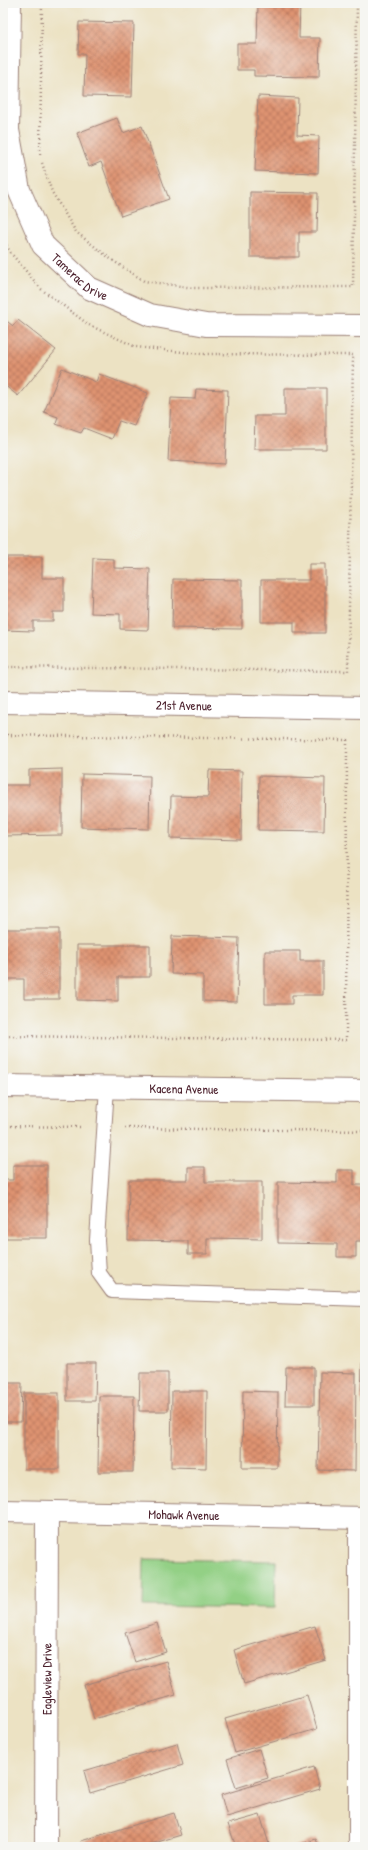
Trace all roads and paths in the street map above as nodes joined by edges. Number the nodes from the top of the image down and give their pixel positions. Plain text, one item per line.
1 (10, 3) edge
2 (42, 3) edge
3 (358, 3) edge
4 (3, 238) edge
5 (365, 326) edge
6 (3, 667) edge
7 (3, 702) edge
8 (365, 708) edge
9 (3, 735) edge
10 (3, 1036) edge
11 (3, 1086) edge
12 (107, 1087) junction
13 (365, 1091) edge
14 (3, 1126) edge
15 (105, 1128) junction
16 (365, 1131) edge
17 (365, 1299) edge
18 (3, 1511) edge
19 (47, 1512) junction
20 (362, 1518) edge
21 (46, 1847) edge
22 (360, 1847) edge

1 - 5 street, Tamerac Drive
2 - 3 path
4 - 6 path
7 - 8 street, 21st Avenue
9 - 10 path
11 - 12 street, Kacena Avenue
12 - 13 street, Kacena Avenue
12 - 15 lane
14 - 15 path
15 - 16 path
15 - 17 lane
18 - 19 street, Mohawk Avenue
19 - 20 street, Mohawk Avenue
19 - 21 street, Eagleview Drive
20 - 22 street

